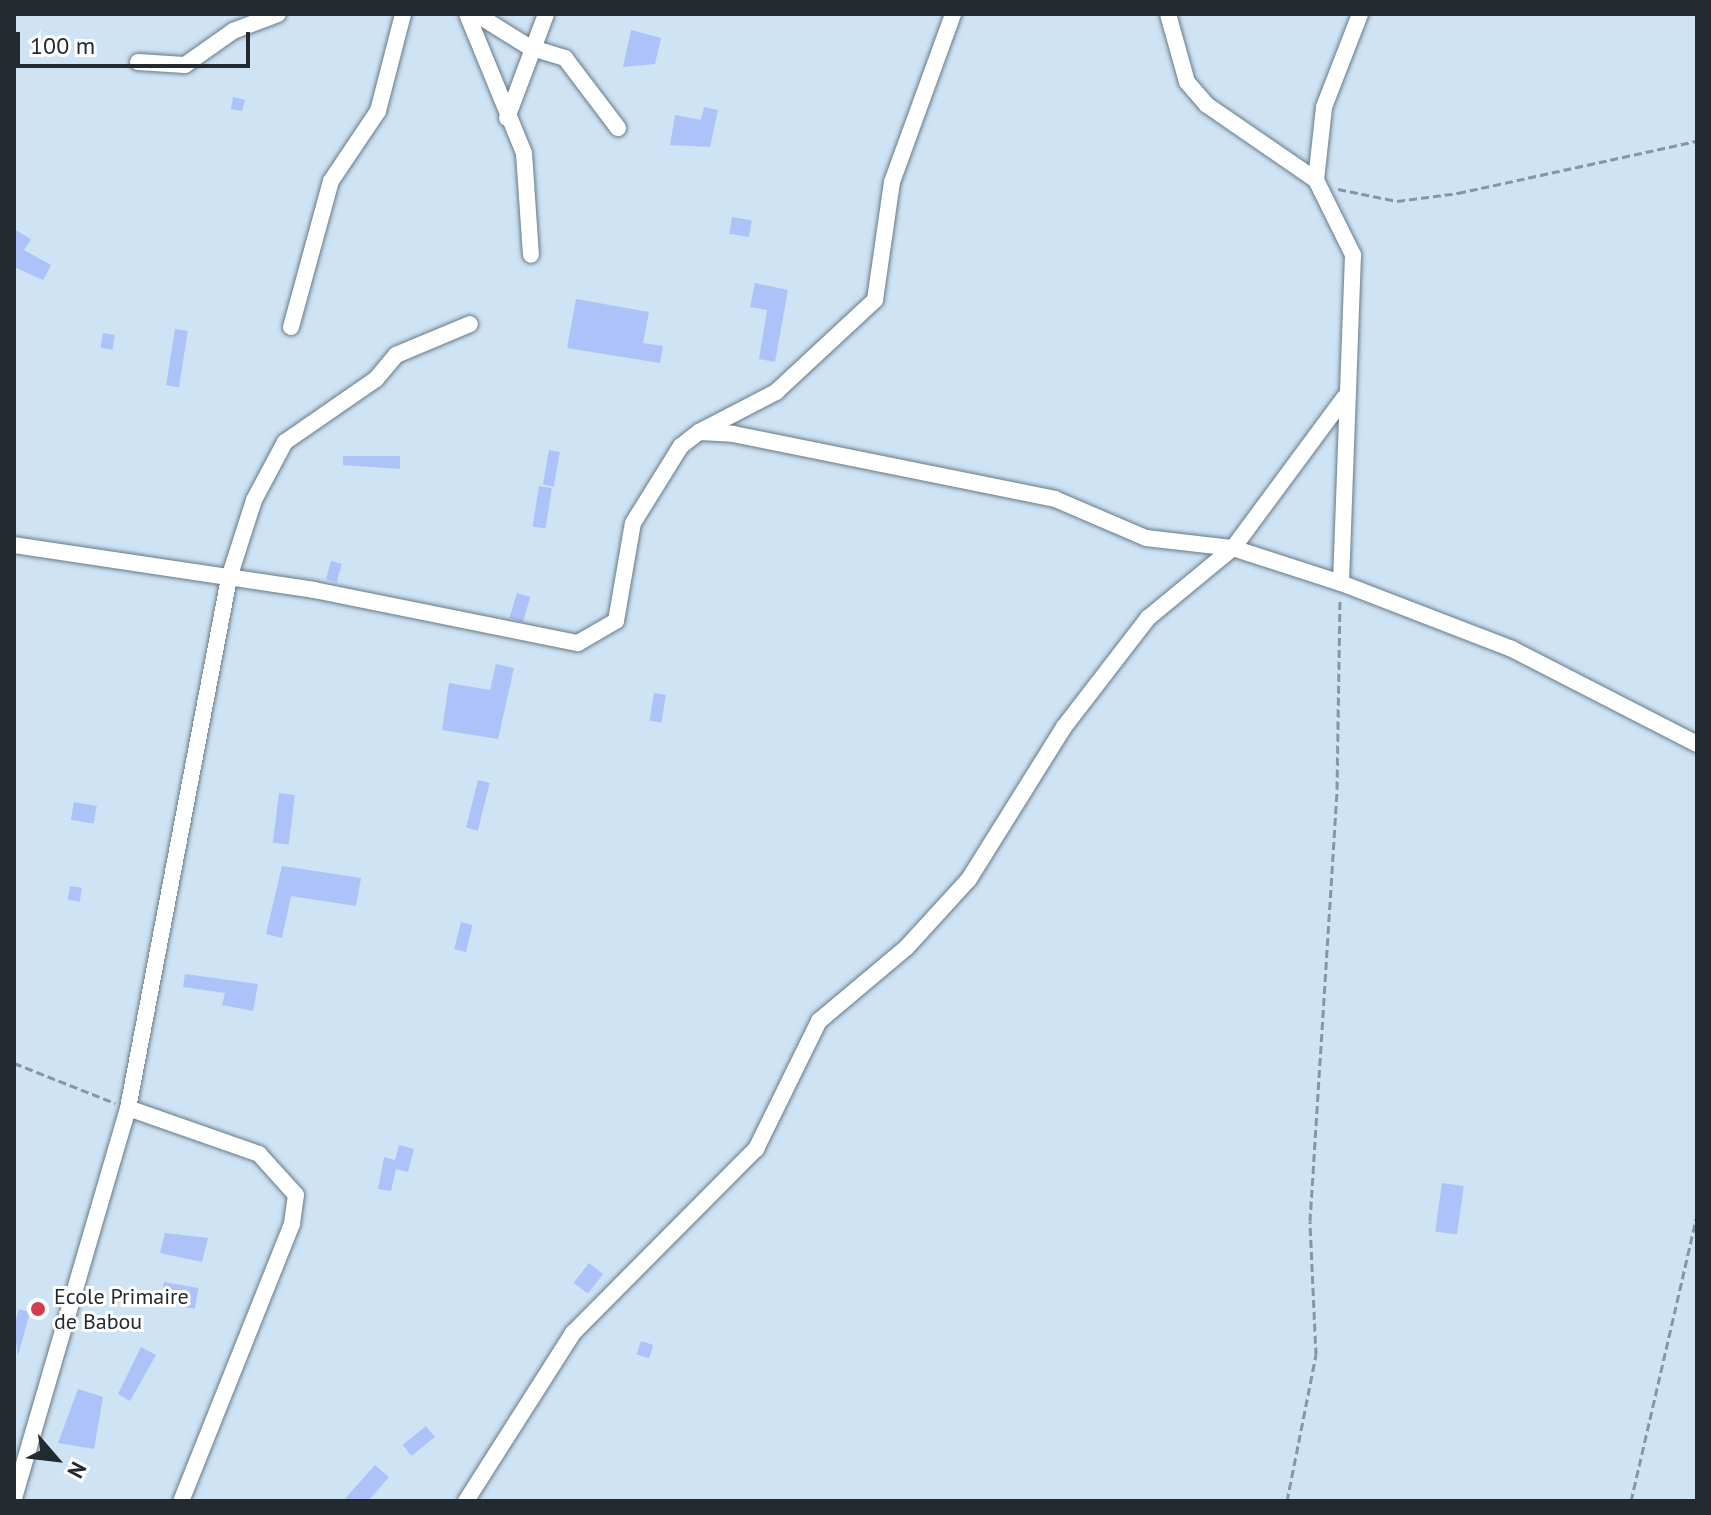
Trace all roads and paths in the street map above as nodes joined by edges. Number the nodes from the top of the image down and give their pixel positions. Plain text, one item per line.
1 (278, 14) edge
2 (388, 14) edge
3 (403, 14) edge
4 (467, 14) edge
5 (476, 14) edge
6 (546, 14) edge
7 (953, 14) edge
8 (1168, 14) edge
9 (1360, 14) edge
10 (398, 33) junction
11 (529, 47) junction
12 (138, 62) dead end
13 (507, 118) junction
14 (618, 128) dead end
15 (1697, 141) edge
16 (1316, 180) junction
17 (531, 255) dead end
18 (470, 324) dead end
19 (291, 327) dead end
20 (1344, 398) junction
21 (699, 432) junction
22 (14, 545) edge
23 (1233, 548) junction
24 (229, 578) junction
25 (1341, 583) junction
26 (1697, 744) edge
27 (14, 1063) edge
28 (128, 1108) junction
29 (1697, 1216) edge
30 (14, 1498) edge
31 (181, 1501) edge
32 (466, 1501) edge
33 (1287, 1501) edge
34 (1631, 1501) edge

1 - 12 street
2 - 10 street
3 - 10 street
4 - 13 street
5 - 11 street
6 - 11 street
7 - 21 street
8 - 16 street
9 - 16 street
10 - 19 street
11 - 13 street
11 - 14 street
13 - 17 street
15 - 16 path
16 - 20 street
18 - 24 street
20 - 23 street
20 - 25 street
21 - 23 street
21 - 24 street
22 - 24 street
23 - 25 street
23 - 32 street
24 - 28 street
25 - 26 street
25 - 33 path
27 - 28 path
28 - 30 street
28 - 31 street
29 - 34 path

